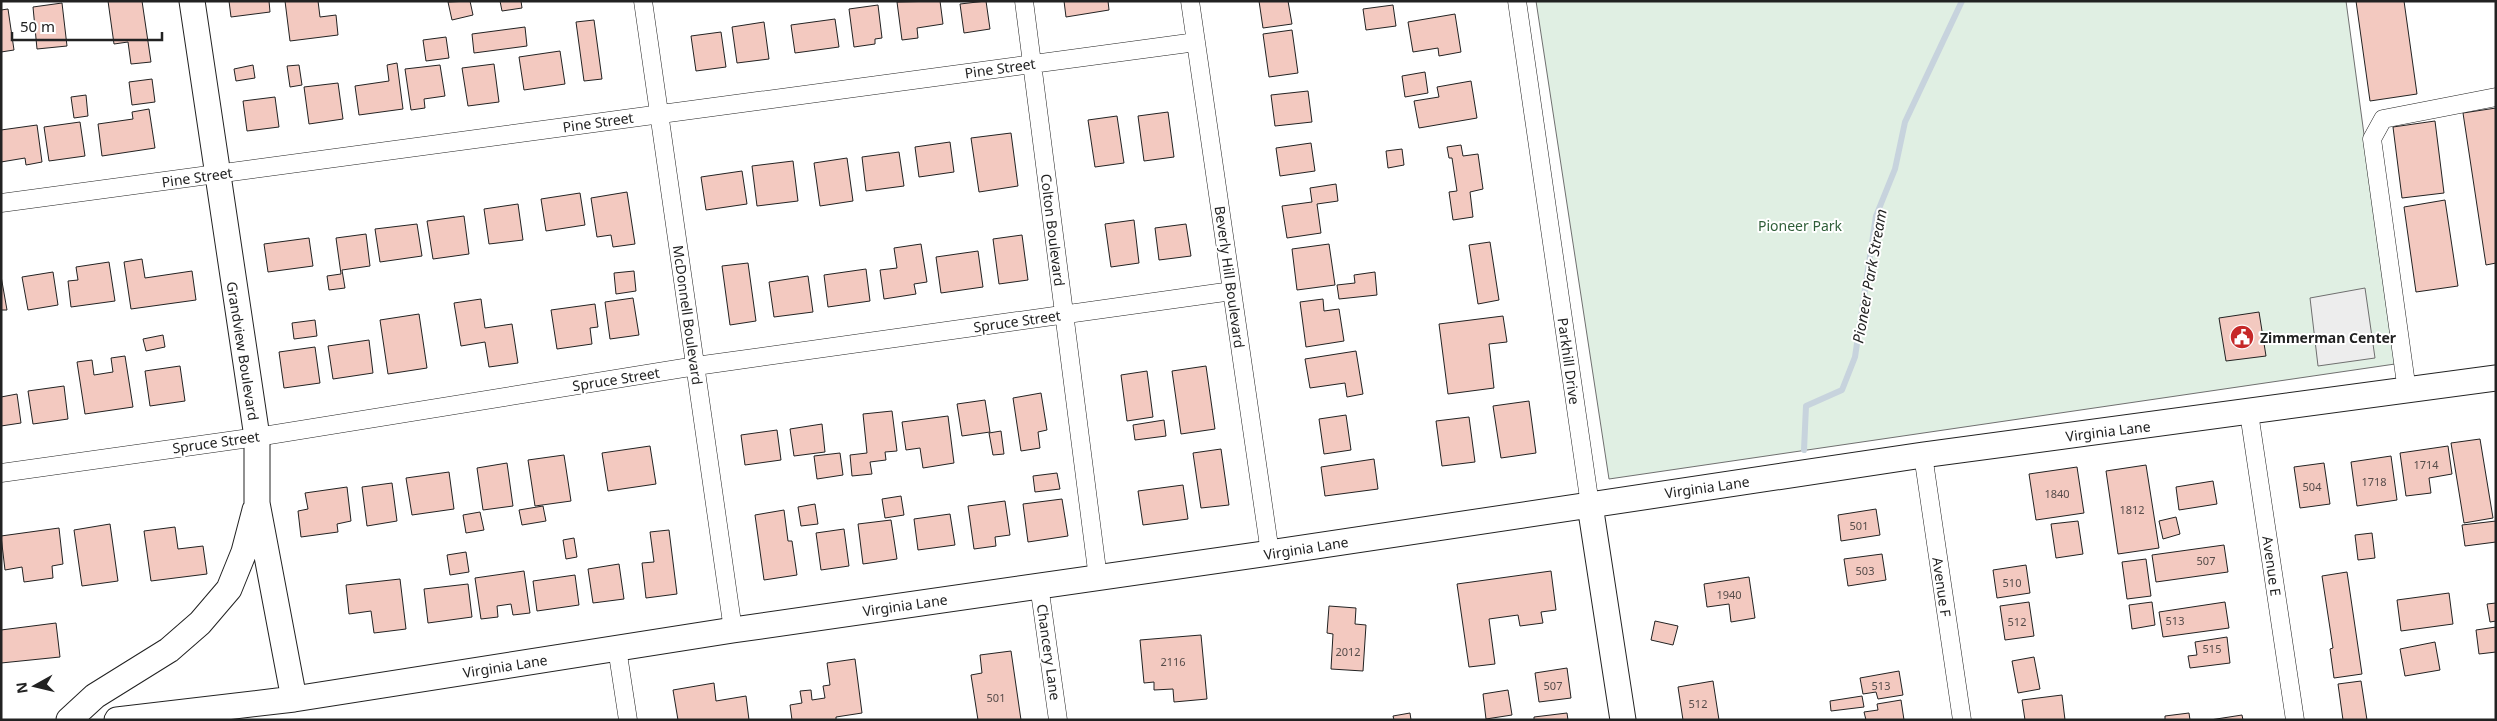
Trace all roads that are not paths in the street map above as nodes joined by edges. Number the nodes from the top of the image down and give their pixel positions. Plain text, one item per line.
1 (192, 1) edge
2 (643, 1) edge
3 (1024, 1) edge
4 (1190, 1) edge
5 (1517, 1) edge
6 (1196, 42) junction
7 (1032, 64) junction
8 (2496, 97) edge
9 (660, 114) junction
10 (216, 174) junction
11 (1, 203) edge
12 (1232, 291) junction
13 (1064, 315) junction
14 (696, 366) junction
15 (2496, 378) edge
16 (2407, 391) junction
17 (2249, 413) junction
18 (256, 437) junction
19 (1923, 455) junction
20 (1, 473) edge
21 (257, 503) junction
22 (1590, 505) junction
23 (1270, 553) junction
24 (1098, 578) junction
25 (1040, 585) junction
26 (733, 630) junction
27 (617, 648) junction
28 (294, 700) junction
29 (69, 720) edge
30 (117, 720) edge
31 (628, 720) edge
32 (1058, 720) edge
33 (1623, 720) edge
34 (1962, 720) edge
35 (2295, 720) edge

1 - 10 street, Grandview Boulevard
2 - 9 street, McDonnell Boulevard
3 - 7 street, Colton Boulevard
4 - 6 street, Beverly Hill Boulevard
5 - 22 street, Parkhill Drive
6 - 7 street, Pine Street
6 - 12 street, Beverly Hill Boulevard
7 - 9 street, Pine Street
7 - 13 street, Colton Boulevard
8 - 16 street
9 - 10 street, Pine Street
9 - 14 street, McDonnell Boulevard
10 - 11 street, Pine Street
10 - 18 street, Grandview Boulevard
12 - 13 street, Spruce Street
12 - 23 street, Beverly Hill Boulevard
13 - 14 street, Spruce Street
13 - 24 street, Colton Boulevard
14 - 18 street, Spruce Street
14 - 26 street, McDonnell Boulevard
15 - 16 street, Virginia Lane
16 - 17 street, Virginia Lane
17 - 19 street, Virginia Lane
17 - 35 street, Avenue E
18 - 20 street, Spruce Street
18 - 21 street, Grandview Boulevard
19 - 22 street, Virginia Lane
19 - 34 street, Avenue F
21 - 28 street, Grandview Boulevard
21 - 29 street
22 - 23 street, Virginia Lane
22 - 33 street, Parkhill Drive
23 - 24 street, Virginia Lane
24 - 25 street, Virginia Lane
25 - 26 street, Virginia Lane
25 - 32 street, Chancery Lane
26 - 27 street, Virginia Lane
27 - 28 street, Virginia Lane
27 - 31 street
28 - 30 street, Virginia Lane

